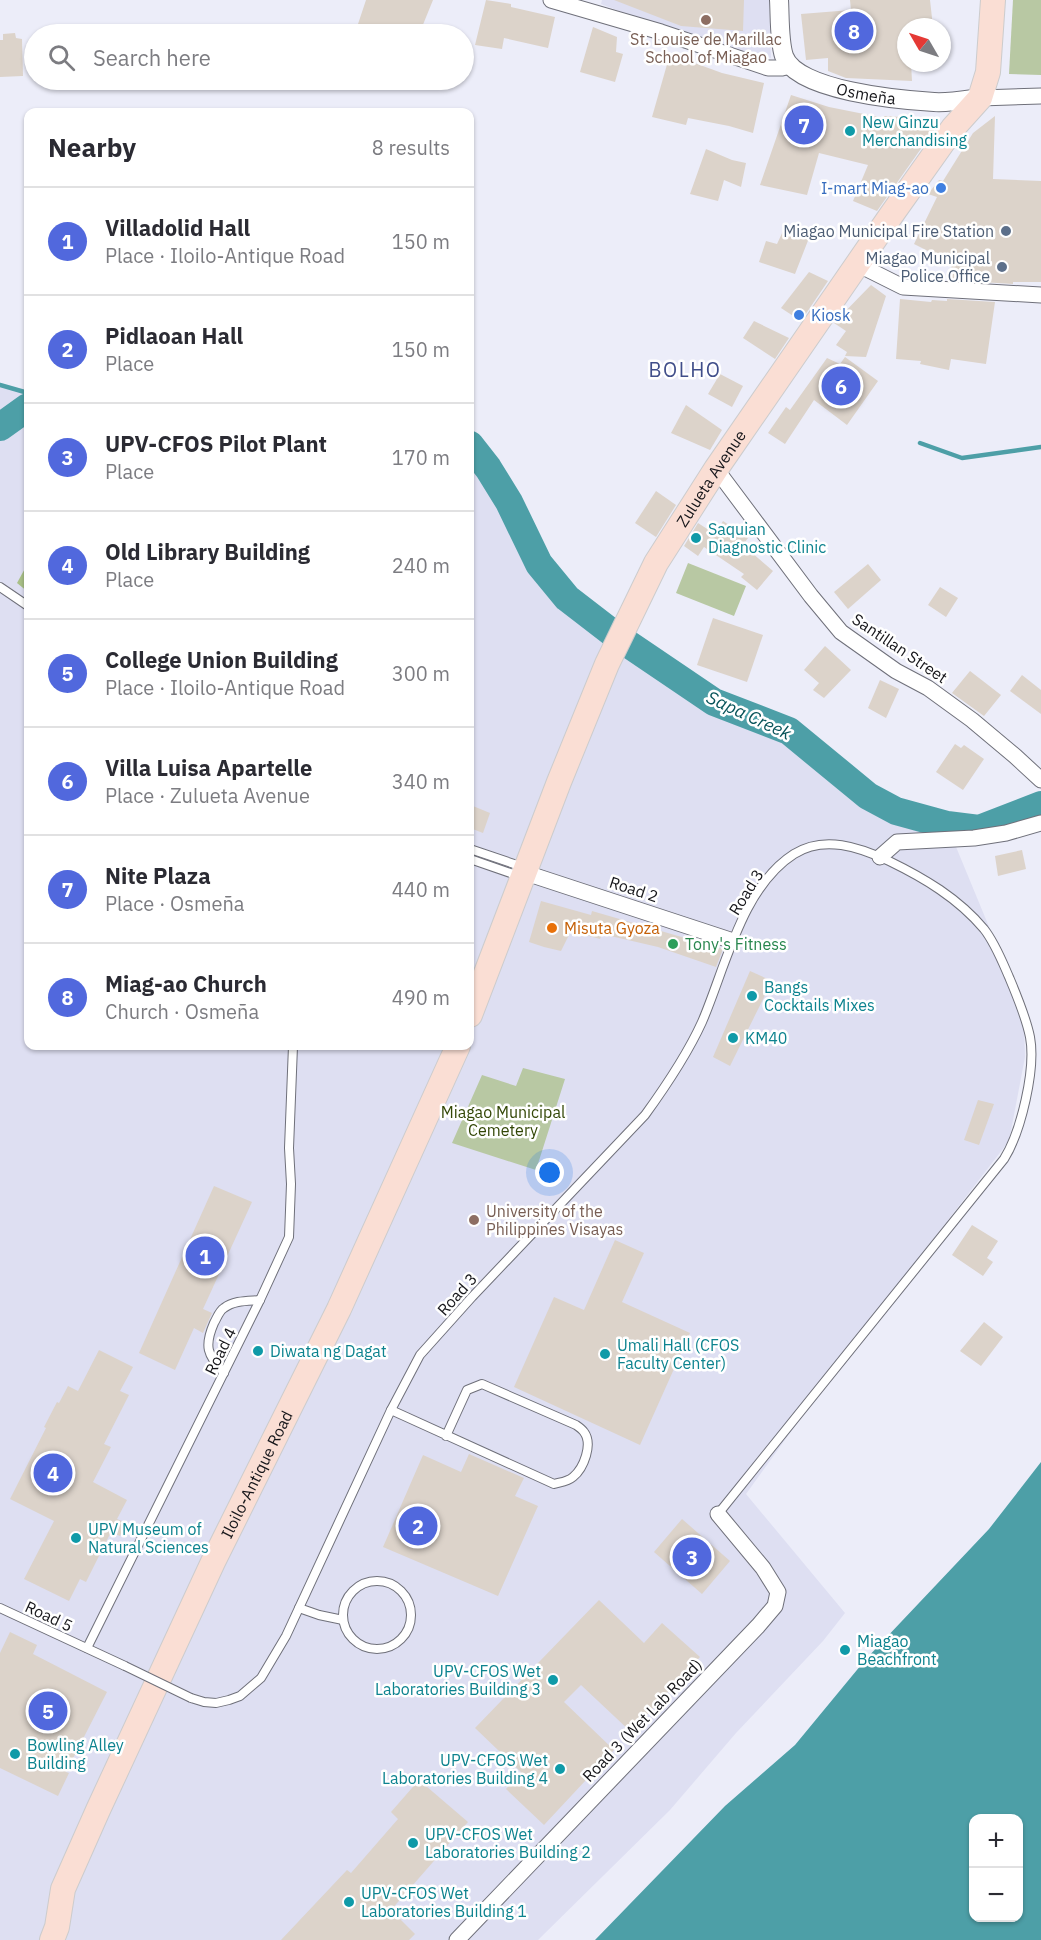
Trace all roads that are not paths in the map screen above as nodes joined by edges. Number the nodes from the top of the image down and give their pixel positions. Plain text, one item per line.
1 (551, 0) edge
2 (779, 0) edge
3 (980, 0) edge
4 (993, 0) edge
5 (592, 6) edge
6 (787, 61) junction
7 (1041, 96) edge
8 (967, 104) junction
9 (857, 264) junction
10 (1041, 295) edge
11 (716, 469) junction
12 (0, 587) edge
13 (24, 603) edge
14 (1041, 780) edge
15 (1041, 823) edge
16 (474, 851) edge
17 (880, 857) junction
18 (474, 860) edge
19 (523, 872) junction
20 (733, 941) junction
21 (474, 1004) edge
22 (293, 1050) edge
23 (456, 1050) edge
24 (260, 1300) junction
25 (224, 1373) junction
26 (391, 1410) junction
27 (446, 1436) junction
28 (718, 1514) joint
29 (0, 1608) edge
30 (299, 1608) junction
31 (343, 1620) junction
32 (87, 1648) junction
33 (125, 1666) joint
34 (52, 1940) edge
35 (457, 1940) edge

1 - 5 street
2 - 6 street
3 - 8 main road, Zulueta Avenue
4 - 8 main road, Zulueta Avenue
5 - 6 street
6 - 8 street, Osmeña
7 - 8 street
8 - 9 main road, Zulueta Avenue
9 - 10 street
9 - 11 main road, Zulueta Avenue
11 - 14 street, Santillan Street
11 - 19 main road, Zulueta Avenue
12 - 13 lane
15 - 17 street
16 - 19 lane
17 - 20 lane, Road 3
17 - 28 lane, Road 3
18 - 19 lane
19 - 20 street, Road 2
19 - 21 main road
20 - 26 lane, Road 3
22 - 24 lane, Road 4
23 - 34 main road, Iloilo-Antique Road
24 - 25 lane, Road 4
24 - 25 lane
25 - 32 lane, Road 4
26 - 27 lane
26 - 30 lane, Road 3
27 - 27 lane
28 - 35 street, Road 3 (Wet Lab Road)
29 - 32 lane, Road 5
30 - 31 lane
30 - 33 lane, Road 3, bridge
31 - 31 lane
32 - 33 lane, Road 5

